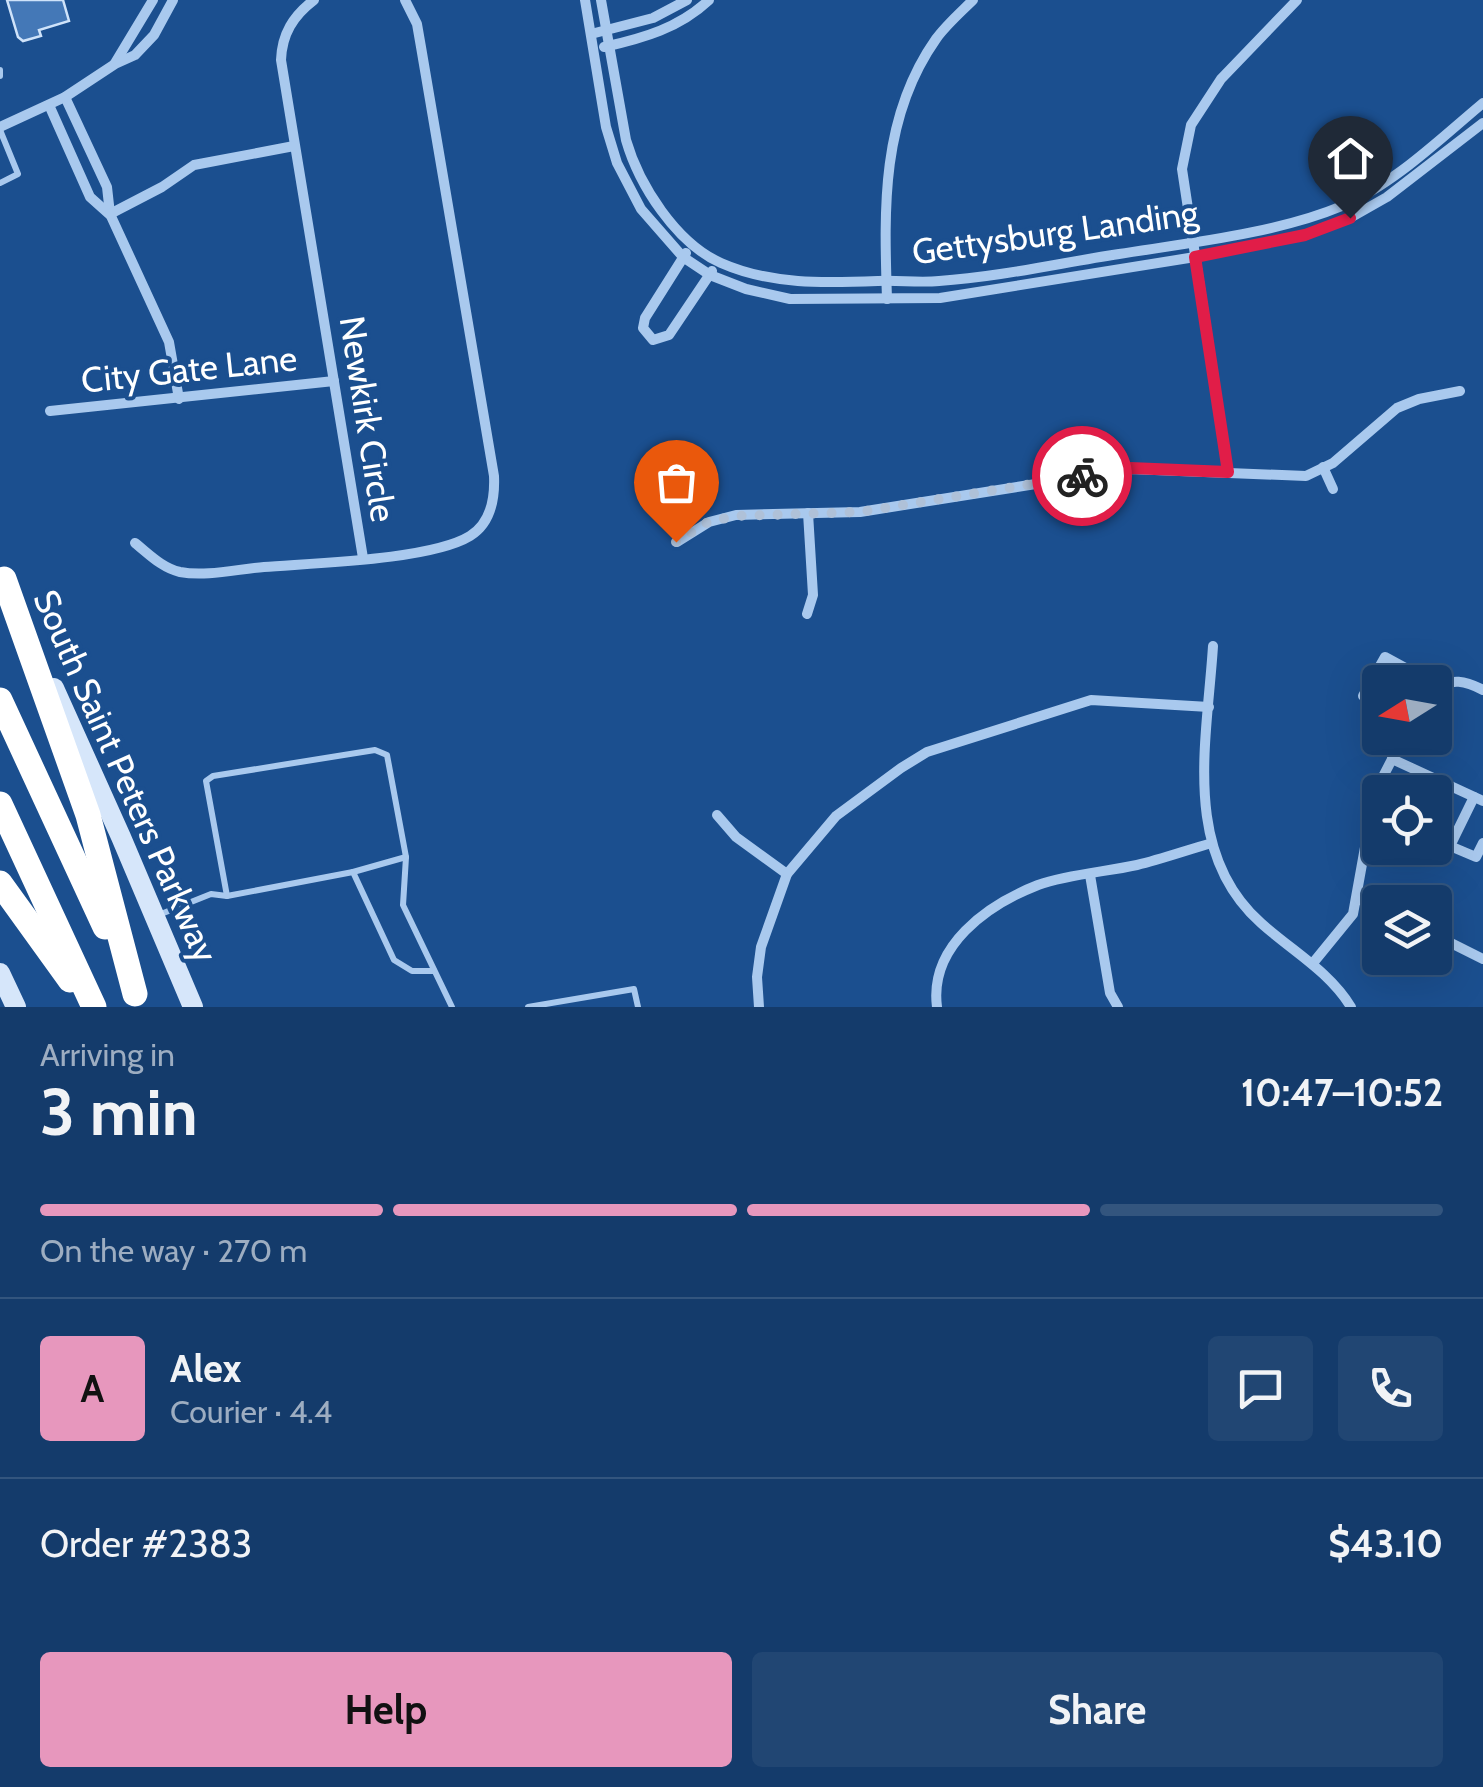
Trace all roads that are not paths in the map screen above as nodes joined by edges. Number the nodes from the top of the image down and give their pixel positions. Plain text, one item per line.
1 (153, 0) edge
2 (173, 0) edge
3 (314, 0) edge
4 (405, 0) edge
5 (585, 0) edge
6 (601, 0) edge
7 (686, 0) edge
8 (710, 0) edge
9 (974, 0) edge
10 (1297, 0) edge
11 (606, 30) junction
12 (590, 34) junction
13 (609, 46) junction
14 (594, 50) junction
15 (115, 64) junction
16 (65, 97) junction
17 (1483, 103) edge
18 (50, 105) junction
19 (1483, 122) edge
20 (0, 129) edge
21 (294, 146) junction
22 (0, 182) edge
23 (110, 214) junction
24 (1193, 242) junction
25 (694, 245) junction
26 (683, 256) junction
27 (1195, 257) junction
28 (717, 261) junction
29 (710, 274) junction
30 (887, 281) junction
31 (888, 298) junction
32 (334, 381) junction
33 (1460, 391) dead end
34 (179, 399) junction
35 (50, 411) dead end
36 (1324, 468) junction
37 (1228, 472) junction
38 (1333, 489) dead end
39 (808, 513) junction
40 (676, 542) dead end
41 (135, 543) dead end
42 (363, 558) junction
43 (2, 576) edge
44 (807, 614) dead end
45 (1214, 646) dead end
46 (1380, 665) edge
47 (1399, 665) edge
48 (1483, 674) edge
49 (1452, 682) edge
50 (1480, 688) edge
51 (0, 700) edge
52 (1209, 706) junction
53 (1394, 755) edge
54 (1392, 759) junction
55 (1478, 799) edge
56 (0, 804) edge
57 (717, 815) dead end
58 (1212, 843) junction
59 (1483, 843) edge
60 (406, 857) junction
61 (1479, 860) edge
62 (354, 872) junction
63 (787, 874) junction
64 (1090, 875) junction
65 (0, 883) edge
66 (227, 896) junction
67 (1358, 899) junction
68 (1362, 901) edge
69 (154, 917) junction
70 (1452, 944) edge
71 (1483, 959) edge
72 (1314, 964) junction
73 (434, 971) junction
74 (0, 973) edge
75 (138, 1000) edge
76 (16, 1007) edge
77 (92, 1007) edge
78 (193, 1007) edge
79 (452, 1007) edge
80 (528, 1007) edge
81 (638, 1007) edge
82 (759, 1007) edge
83 (938, 1007) edge
84 (1118, 1007) edge
85 (1351, 1007) edge

1 - 15 street
2 - 15 street
3 - 21 street, Newkirk Circle
4 - 42 street, Newkirk Circle
5 - 12 street, Gettysburg Landing
6 - 11 street, Gettysburg Landing
7 - 11 street
8 - 13 street
9 - 30 street
10 - 24 street
11 - 12 street
11 - 13 street, Gettysburg Landing
12 - 14 street, Gettysburg Landing
13 - 14 street
13 - 25 street, Gettysburg Landing
14 - 26 street, Gettysburg Landing
15 - 16 street
16 - 18 street
16 - 23 street
17 - 24 street, Gettysburg Landing
18 - 20 street
18 - 23 street
19 - 27 street, Gettysburg Landing
20 - 22 lane
21 - 23 street
21 - 32 street, Newkirk Circle
23 - 34 street
24 - 27 street
24 - 30 street, Gettysburg Landing
25 - 26 street
25 - 28 street, Gettysburg Landing
26 - 29 street, Gettysburg Landing
26 - 29 street
27 - 31 street, Gettysburg Landing
27 - 37 street
28 - 29 street
28 - 30 street, Gettysburg Landing
29 - 31 street, Gettysburg Landing
30 - 31 street
32 - 34 street, City Gate Lane
32 - 42 street, Newkirk Circle
33 - 36 street
34 - 35 street, City Gate Lane
36 - 37 street
36 - 38 street
37 - 39 street
39 - 40 street
39 - 44 street
41 - 42 street
43 - 69 main road, South Saint Peters Parkway
43 - 75 highway
45 - 52 street
46 - 47 street
48 - 50 street
49 - 50 street
51 - 75 highway
52 - 58 street
52 - 63 street
53 - 54 street
54 - 55 street
54 - 67 street
55 - 61 street
56 - 77 highway
57 - 63 street
58 - 64 street
58 - 72 street
59 - 61 street
60 - 62 lane
60 - 66 lane
60 - 73 lane
62 - 66 lane
62 - 73 lane
63 - 82 street
64 - 83 street
64 - 84 street
65 - 77 highway
66 - 69 lane
67 - 68 street
67 - 72 street
69 - 78 main road, South Saint Peters Parkway
70 - 71 street
72 - 85 street
73 - 79 lane
74 - 76 main road
80 - 81 lane

